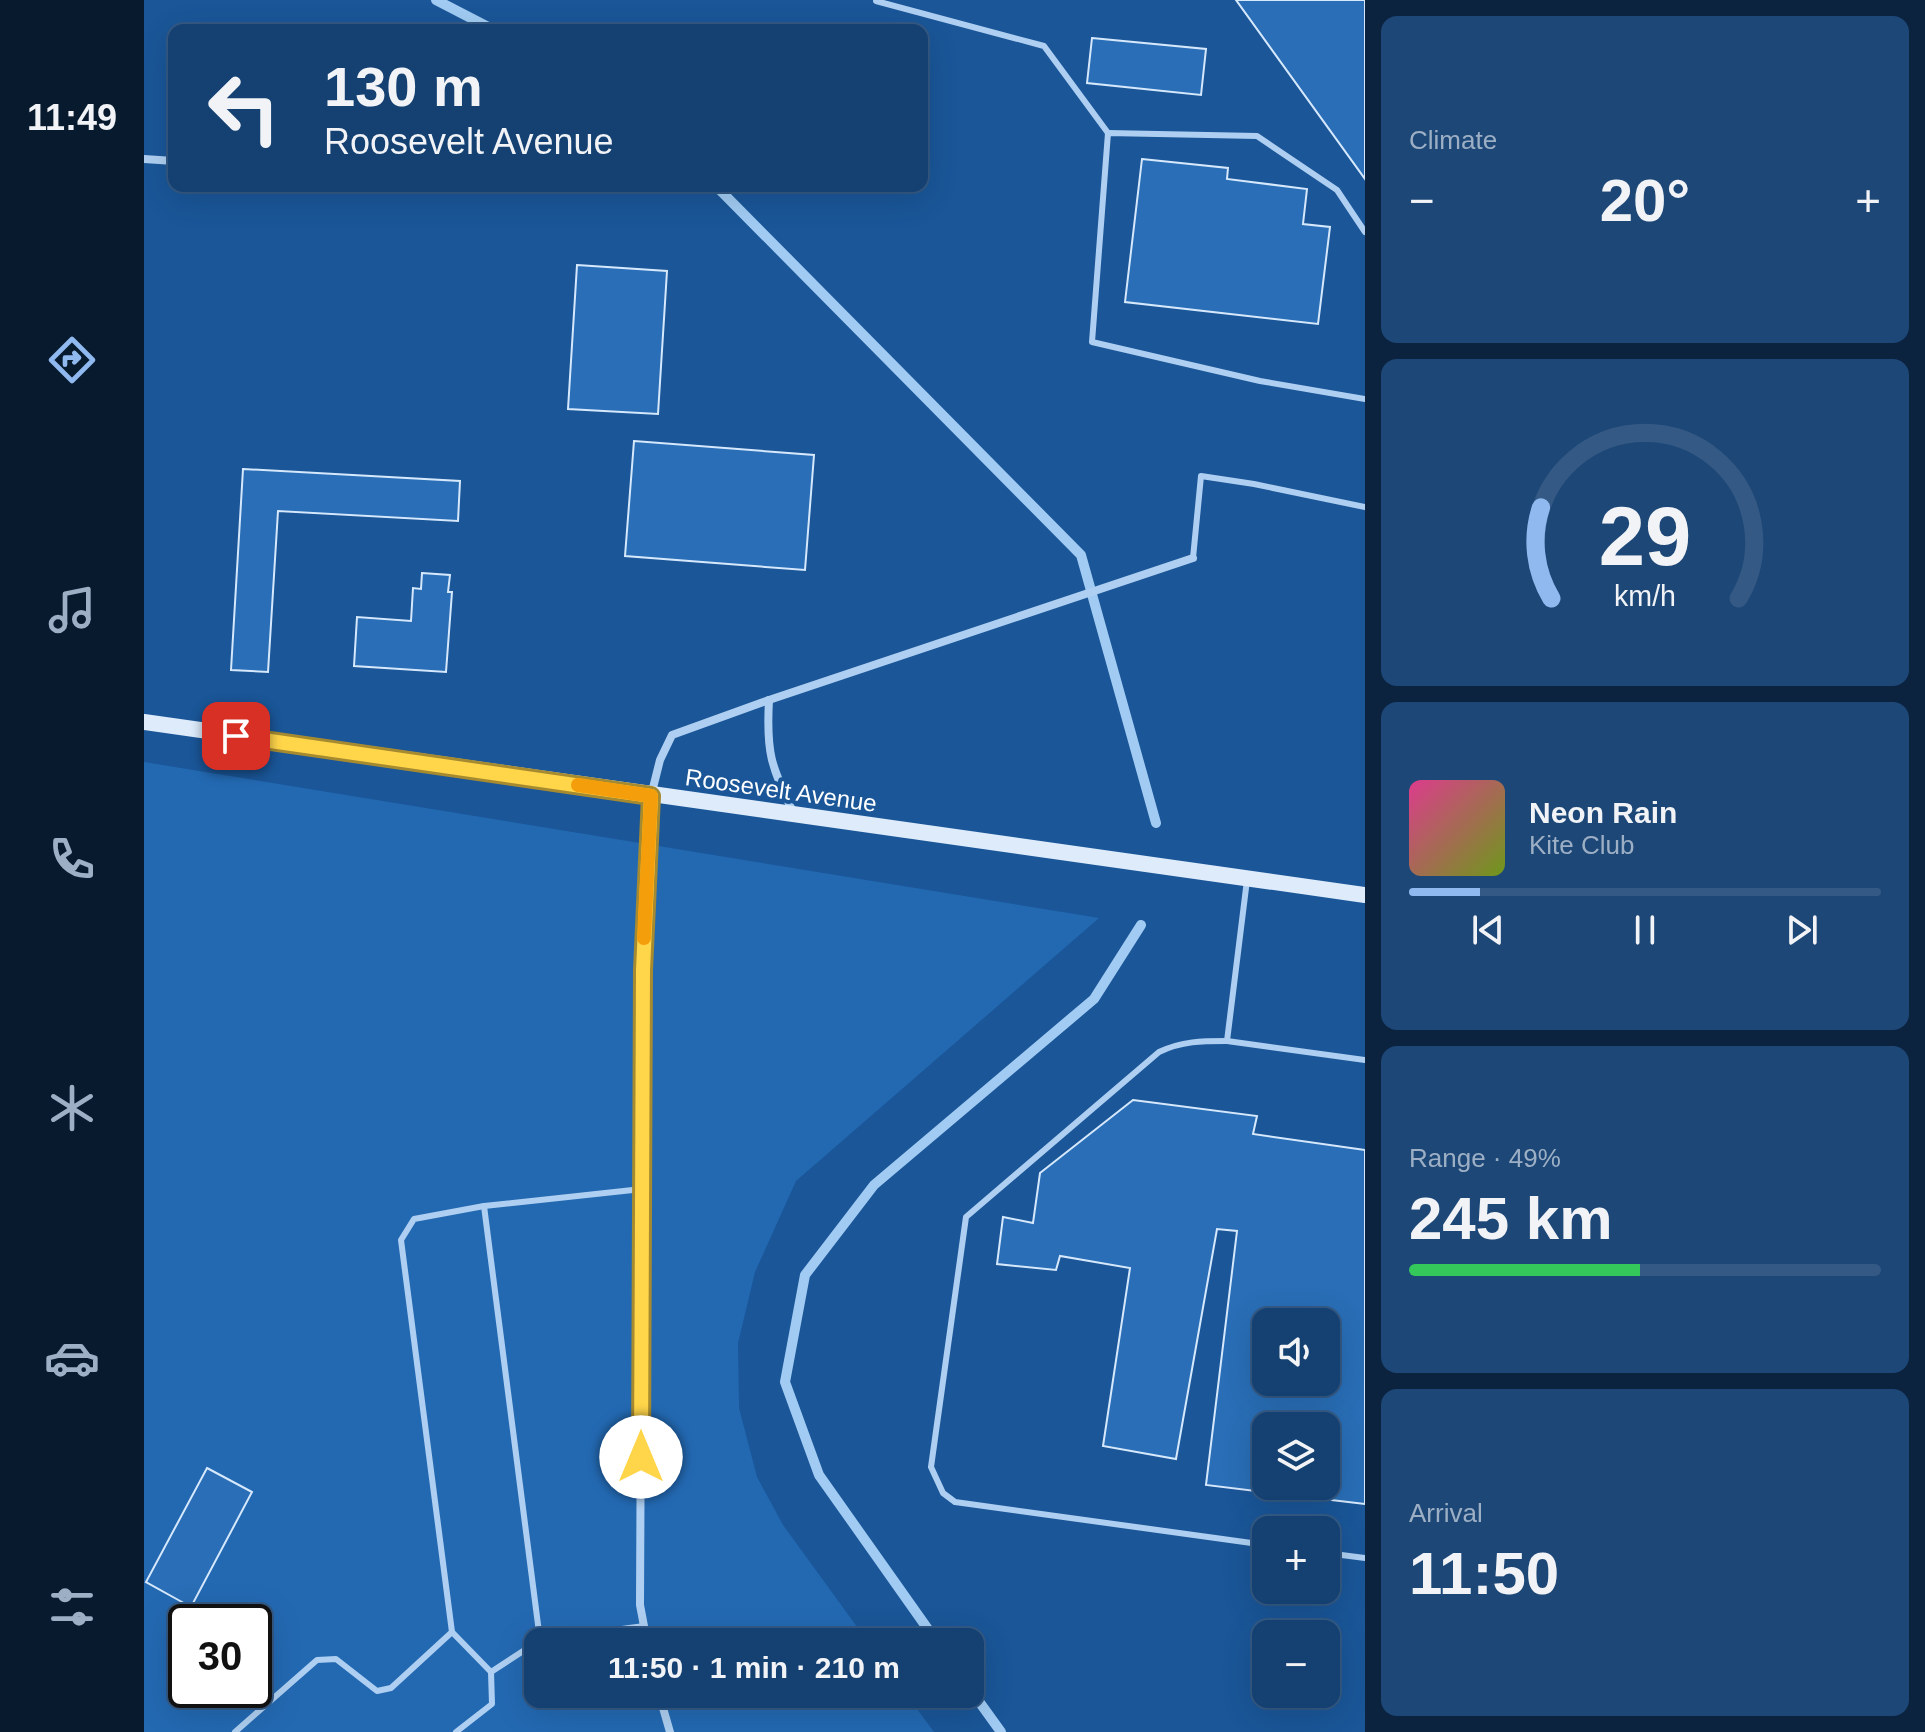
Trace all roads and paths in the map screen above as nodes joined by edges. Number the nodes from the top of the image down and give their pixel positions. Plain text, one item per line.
1 (876, 1) edge
2 (1108, 133) junction
3 (144, 159) edge
4 (168, 161) edge
5 (1365, 232) edge
6 (1365, 399) edge
7 (1365, 507) edge
8 (1193, 558) joint
9 (769, 700) junction
10 (144, 722) edge
11 (651, 796) junction
12 (795, 816) junction
13 (1247, 880) junction
14 (1365, 895) edge
15 (1227, 1041) junction
16 (1365, 1060) edge
17 (642, 1189) junction
18 (484, 1206) junction
19 (1252, 1543) edge
20 (1340, 1555) edge
21 (1365, 1558) edge
22 (644, 1626) joint
23 (538, 1628) edge
24 (629, 1628) edge
25 (452, 1632) junction
26 (524, 1650) edge
27 (491, 1672) junction
28 (663, 1708) edge
29 (235, 1732) edge
30 (456, 1732) edge
31 (670, 1732) edge

1 - 2 lane
2 - 5 lane
2 - 6 lane
3 - 4 street
7 - 8 lane
8 - 9 street
9 - 11 street
9 - 12 street
10 - 11 main road, Roosevelt Avenue
11 - 12 main road, Roosevelt Avenue
11 - 17 street
12 - 13 main road, Roosevelt Avenue
13 - 14 main road, Roosevelt Avenue
13 - 15 lane
15 - 16 lane
15 - 19 lane
17 - 18 lane
17 - 22 street
18 - 23 lane
18 - 25 lane
20 - 21 lane
22 - 24 lane
25 - 27 lane
25 - 29 lane
26 - 27 lane
27 - 30 lane
28 - 31 street

